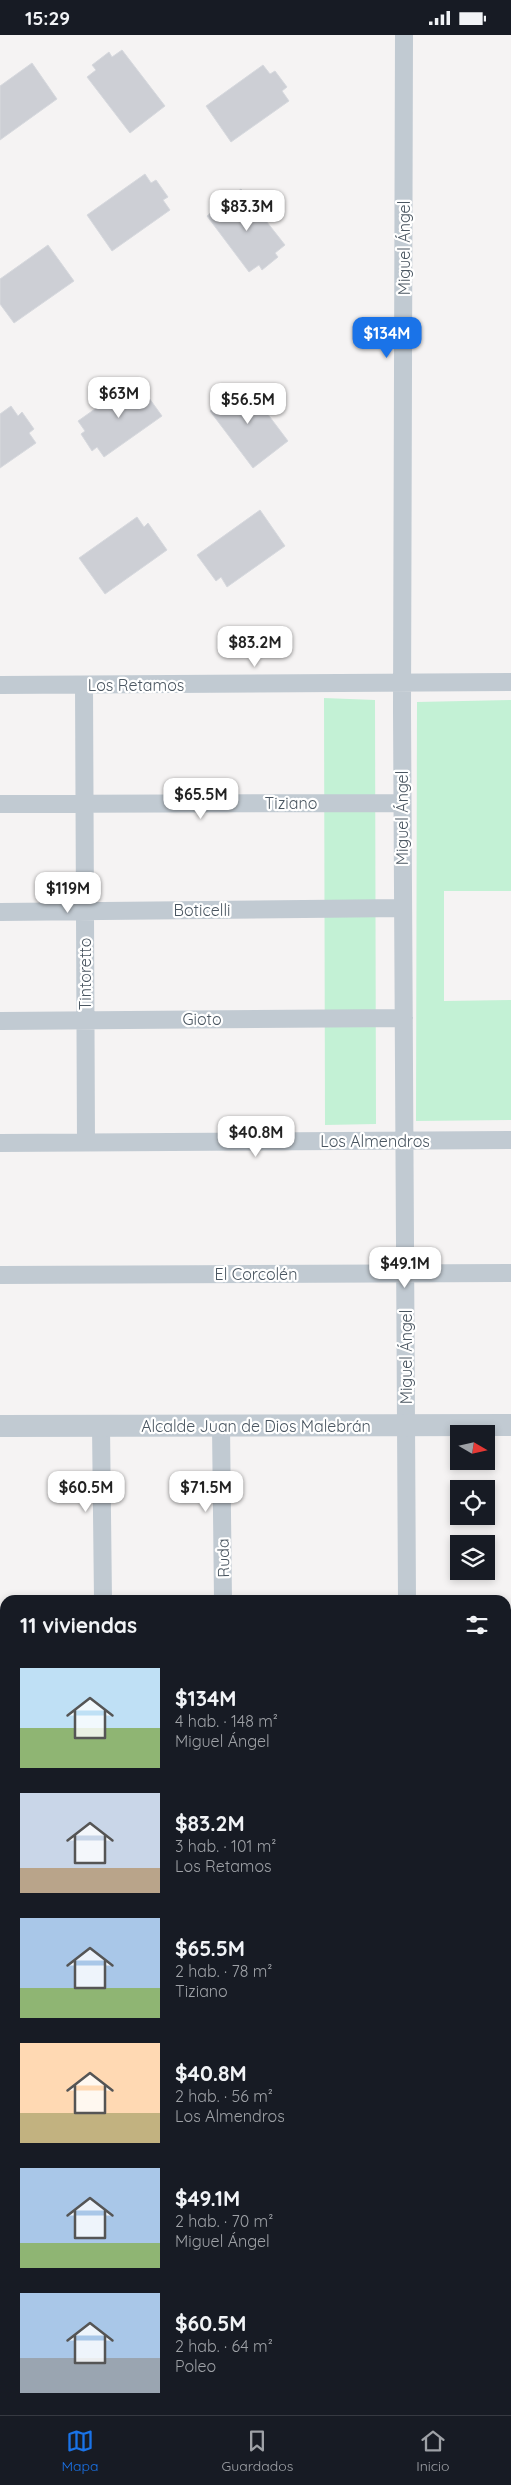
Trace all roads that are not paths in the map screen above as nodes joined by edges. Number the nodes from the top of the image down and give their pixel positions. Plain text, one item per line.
1 (404, 35) edge
2 (511, 682) edge
3 (402, 683) junction
4 (0, 685) edge
5 (84, 685) junction
6 (84, 803) junction
7 (402, 803) junction
8 (0, 804) edge
9 (403, 909) junction
10 (85, 911) junction
11 (0, 912) edge
12 (404, 1018) junction
13 (86, 1020) junction
14 (0, 1021) edge
15 (511, 1140) edge
16 (404, 1141) junction
17 (86, 1142) junction
18 (0, 1143) edge
19 (405, 1273) junction
20 (511, 1273) edge
21 (0, 1275) edge
22 (221, 1425) junction
23 (406, 1425) junction
24 (511, 1425) edge
25 (0, 1426) edge
26 (101, 1426) junction
27 (103, 1595) edge
28 (223, 1595) edge
29 (407, 1595) edge

1 - 3 street, Miguel Ángel
2 - 3 street, Los Retamos
3 - 5 street, Los Retamos
3 - 7 street, Miguel Ángel
4 - 5 street, Los Retamos
5 - 6 street, Tintoretto
6 - 7 street, Tiziano
6 - 8 street, Tiziano
6 - 10 street, Tintoretto
7 - 9 street, Miguel Ángel
9 - 10 street, Boticelli
9 - 12 street, Miguel Ángel
10 - 11 street, Boticelli
10 - 13 street, Tintoretto
12 - 13 street, Gioto
12 - 16 street, Miguel Ángel
13 - 14 street, Gioto
13 - 17 street, Tintoretto
15 - 16 street, Los Almendros
16 - 17 street, Los Almendros
16 - 19 street, Miguel Ángel
17 - 18 street, Los Almendros
19 - 20 street, El Corcolén
19 - 21 street, El Corcolén
19 - 23 street, Miguel Ángel
22 - 23 street, Alcalde Juan de Dios Malebrán
22 - 26 street, Alcalde Juan de Dios Malebrán
22 - 28 street, Ruda
23 - 24 street, Alcalde Juan de Dios Malebrán
23 - 29 street, Miguel Ángel
25 - 26 street, Alcalde Juan de Dios Malebrán
26 - 27 street

